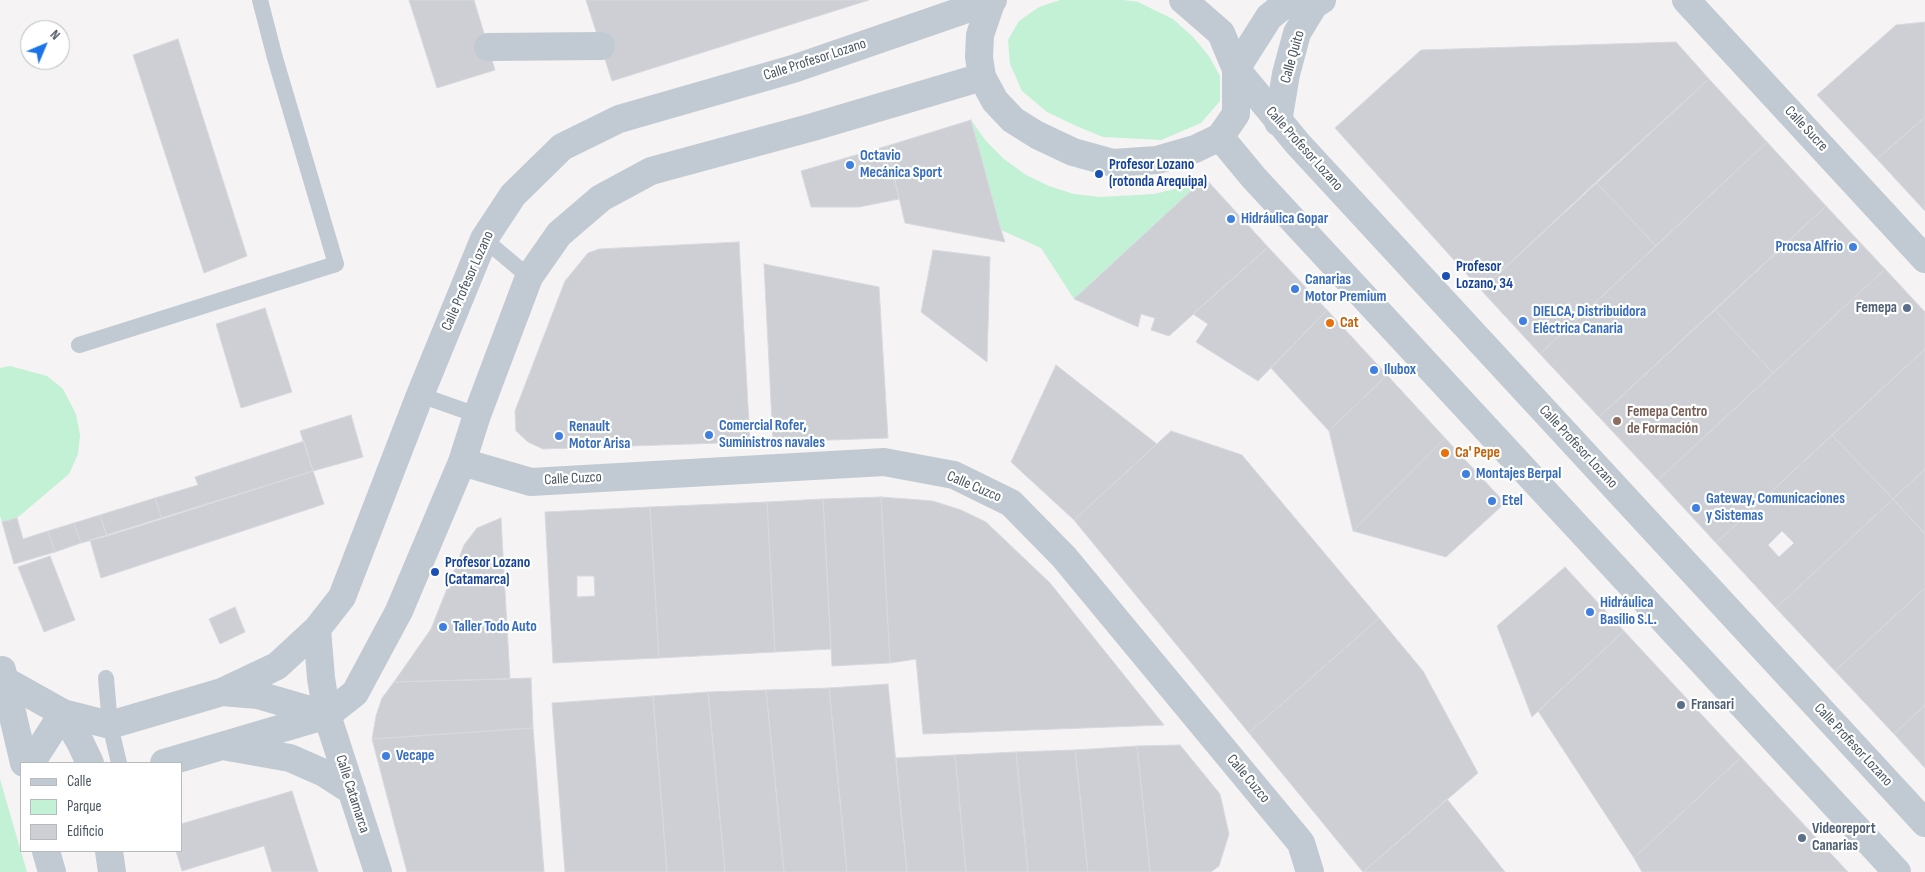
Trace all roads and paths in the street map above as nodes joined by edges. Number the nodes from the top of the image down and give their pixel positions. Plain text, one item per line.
1 (260, 0) edge
2 (992, 0) edge
3 (1183, 0) edge
4 (1290, 0) edge
5 (1322, 0) edge
6 (1686, 0) edge
7 (601, 46) dead end
8 (488, 47) dead end
9 (1236, 69) junction
10 (982, 77) junction
11 (1278, 122) junction
12 (1220, 137) junction
13 (484, 239) junction
14 (1925, 258) edge
15 (529, 278) junction
16 (79, 345) dead end
17 (420, 395) junction
18 (477, 415) junction
19 (462, 462) junction
20 (317, 629) junction
21 (2, 672) edge
22 (106, 678) dead end
23 (222, 692) junction
24 (64, 713) junction
25 (327, 715) junction
26 (110, 725) junction
27 (221, 746) junction
28 (24, 762) edge
29 (32, 762) edge
30 (90, 762) edge
31 (120, 762) edge
32 (167, 762) edge
33 (352, 791) junction
34 (1925, 822) edge
35 (46, 852) edge
36 (108, 852) edge
37 (52, 872) edge
38 (112, 872) edge
39 (378, 872) edge
40 (1310, 872) edge
41 (1897, 872) edge

1 - 16 lane
2 - 10 street
2 - 13 street, Calle Profesor Lozano
3 - 9 street
4 - 9 street
5 - 11 street, Calle Quito
6 - 14 street, Calle Sucre
7 - 8 street
9 - 11 street, Calle Profesor Lozano
9 - 12 street
10 - 12 street
10 - 15 street
11 - 34 street, Calle Profesor Lozano
12 - 41 street
13 - 15 lane
13 - 17 street, Calle Profesor Lozano
15 - 18 street
17 - 18 lane
17 - 20 street, Calle Profesor Lozano
18 - 19 street
19 - 25 street
19 - 40 street, Calle Cuzco
20 - 23 street, Calle Profesor Lozano
20 - 25 street
21 - 24 street
21 - 28 street
22 - 26 lane
23 - 25 street, Calle Profesor Lozano
23 - 26 street, Calle Profesor Lozano
24 - 26 street
24 - 29 street
24 - 30 street
25 - 27 street
25 - 33 street, Calle Catamarca
26 - 31 lane
27 - 32 street
27 - 33 street
33 - 39 street, Calle Catamarca
35 - 37 street
36 - 38 street

